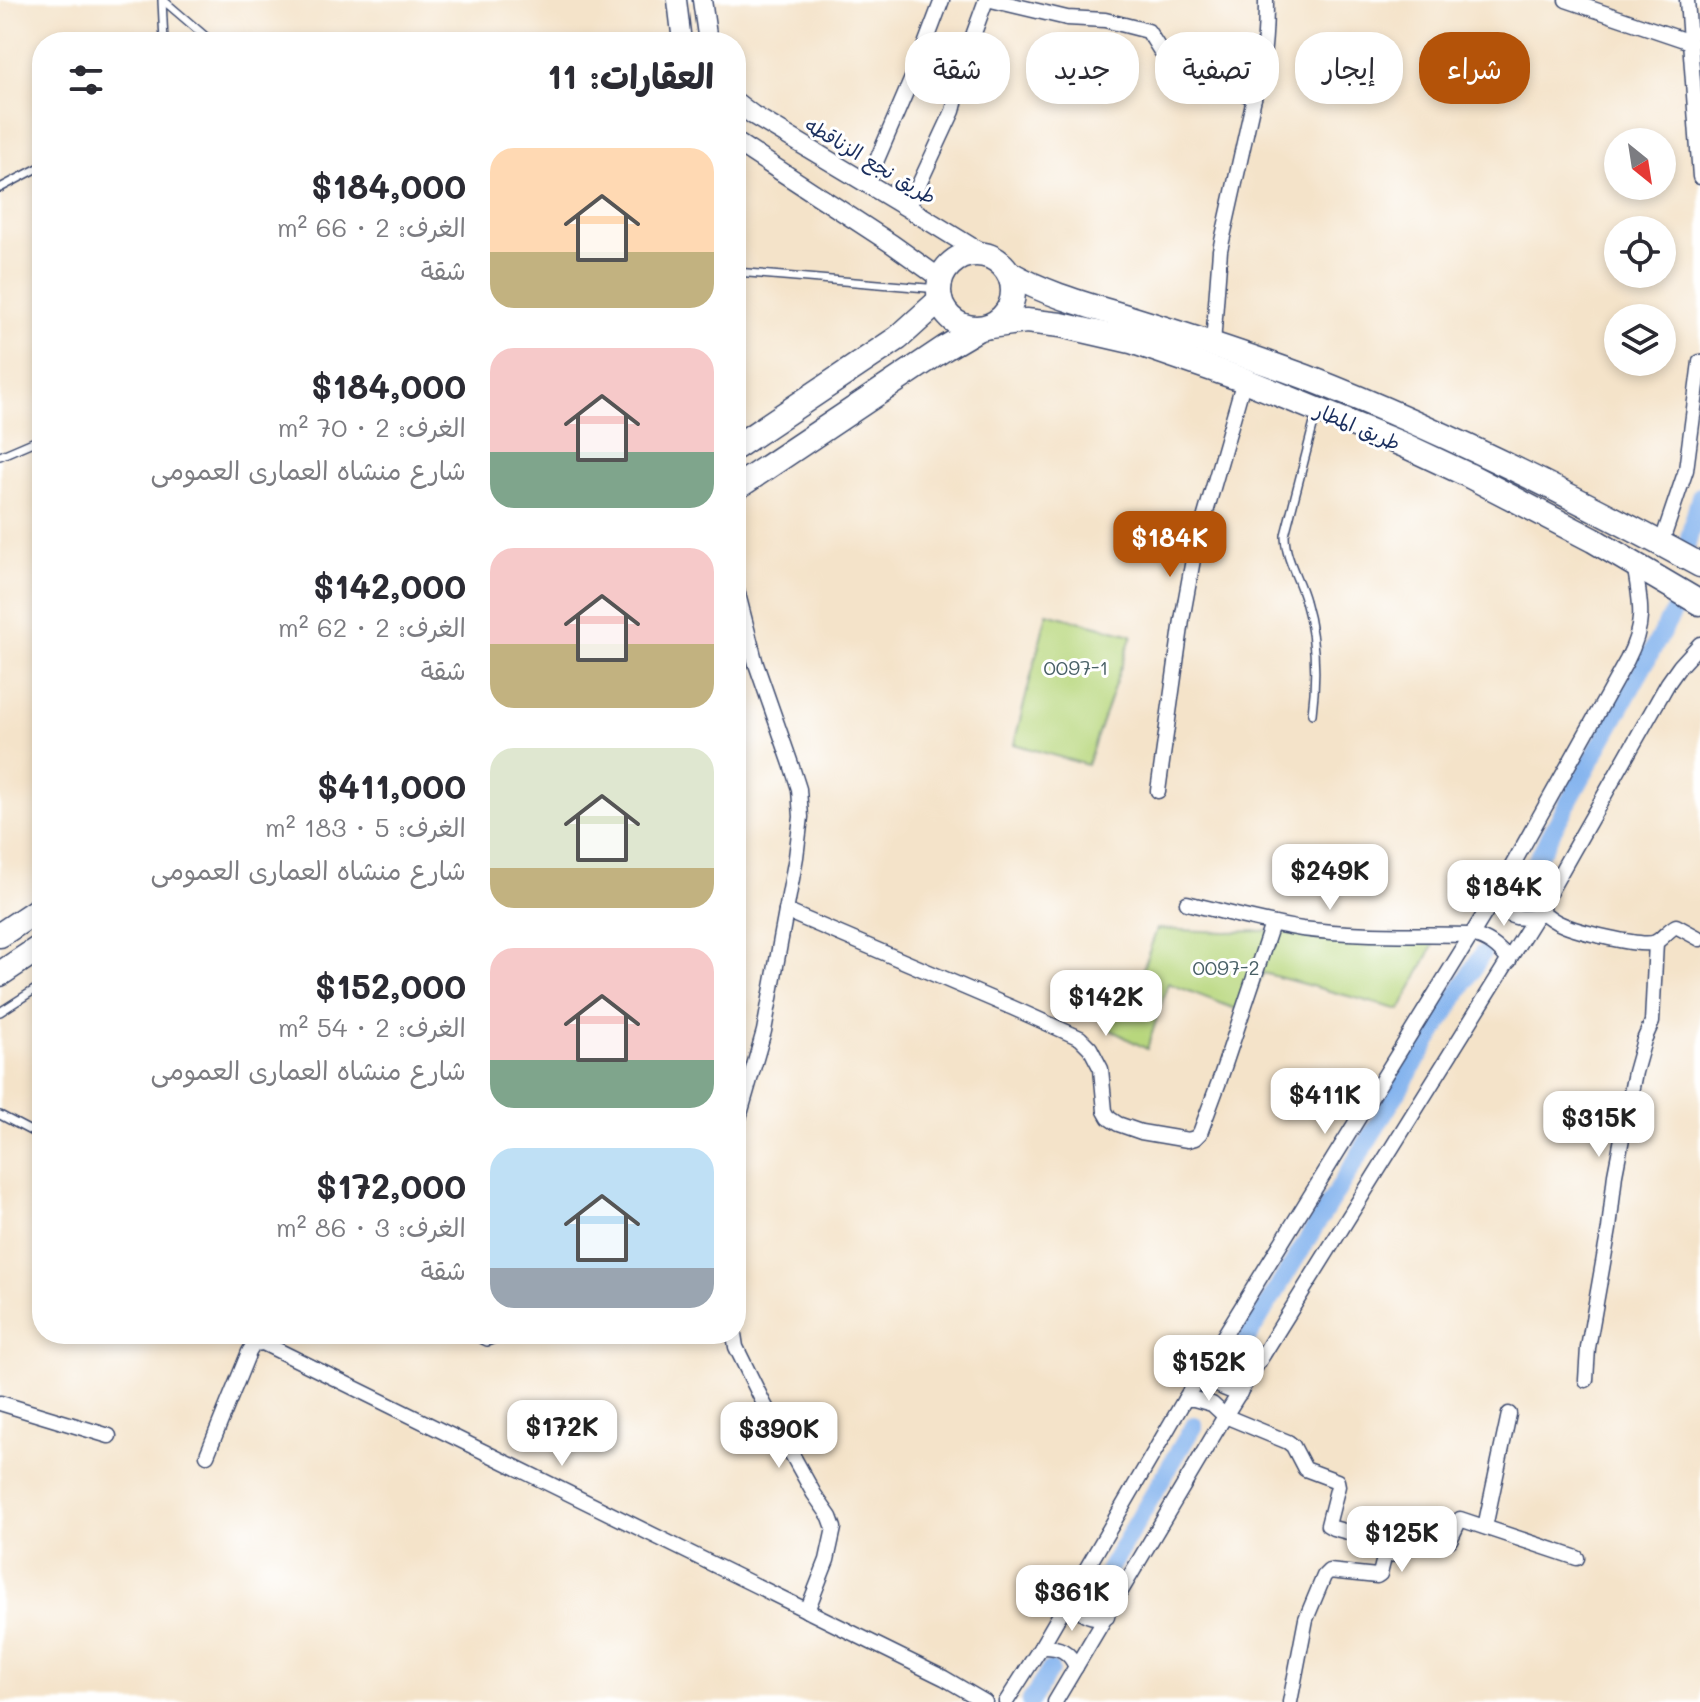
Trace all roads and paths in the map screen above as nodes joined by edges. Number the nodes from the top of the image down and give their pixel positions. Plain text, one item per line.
1 (163, 0) edge
2 (677, 0) edge
3 (702, 0) edge
4 (942, 0) edge
5 (988, 0) edge
6 (1266, 0) edge
7 (1566, 0) edge
8 (1687, 0) edge
9 (164, 32) edge
10 (200, 32) edge
11 (681, 32) edge
12 (707, 32) edge
13 (1265, 32) edge
14 (1155, 42) edge
15 (1690, 42) junction
16 (1253, 104) edge
17 (746, 110) edge
18 (784, 134) junction
19 (746, 149) edge
20 (766, 162) junction
21 (32, 171) edge
22 (1700, 177) edge
23 (867, 183) junction
24 (0, 188) edge
25 (908, 208) junction
26 (984, 255) junction
27 (746, 273) edge
28 (1009, 273) junction
29 (940, 289) junction
30 (984, 327) junction
31 (1213, 344) junction
32 (1700, 362) edge
33 (1244, 380) junction
34 (1318, 409) junction
35 (746, 440) edge
36 (32, 442) edge
37 (0, 456) edge
38 (746, 481) edge
39 (1661, 544) junction
40 (1634, 564) junction
41 (1700, 565) edge
42 (1700, 603) edge
43 (746, 625) edge
44 (1700, 644) edge
45 (1312, 714) dead end
46 (1158, 791) dead end
47 (1493, 900) junction
48 (1187, 903) dead end
49 (786, 911) junction
50 (1538, 913) junction
51 (32, 914) edge
52 (1272, 924) junction
53 (0, 935) edge
54 (1471, 935) junction
55 (1700, 939) edge
56 (1656, 942) junction
57 (32, 953) edge
58 (1509, 961) junction
59 (0, 974) edge
60 (32, 991) edge
61 (0, 1012) edge
62 (746, 1093) edge
63 (0, 1115) edge
64 (32, 1132) edge
65 (254, 1344) edge
66 (265, 1344) edge
67 (736, 1344) edge
68 (1203, 1371) junction
69 (1586, 1380) dead end
70 (1240, 1393) junction
71 (1185, 1399) junction
72 (0, 1403) edge
73 (1509, 1414) dead end
74 (1225, 1416) junction
75 (109, 1436) dead end
76 (207, 1455) dead end
77 (1485, 1527) junction
78 (1348, 1532) dead end
79 (1577, 1558) dead end
80 (1071, 1596) junction
81 (807, 1611) junction
82 (1107, 1617) junction
83 (1041, 1647) junction
84 (1076, 1667) junction
85 (985, 1702) edge
86 (1006, 1702) edge
87 (1055, 1702) edge
88 (1290, 1702) edge

1 - 9 lane
1 - 10 lane
2 - 11 street
3 - 12 street
4 - 23 street
5 - 14 street
5 - 25 street
6 - 13 street
7 - 15 street
8 - 15 street
15 - 22 street
16 - 31 street
17 - 18 street, طريق نجع الزناقطه
18 - 20 street
18 - 23 street, طريق نجع الزناقطه
19 - 20 street
20 - 29 street
21 - 24 lane
23 - 25 street, طريق نجع الزناقطه
25 - 26 street, طريق نجع الزناقطه
26 - 28 main road
26 - 29 main road
27 - 29 lane
28 - 30 main road
28 - 31 main road, طريق المطار
29 - 30 main road
29 - 35 main road
30 - 33 main road, طريق المطار
30 - 38 main road, طريق المطار
31 - 39 main road, طريق المطار
32 - 39 street
33 - 34 main road, طريق المطار
33 - 46 street
34 - 40 main road, طريق المطار
34 - 45 lane
36 - 37 lane
39 - 41 main road, طريق المطار
40 - 42 main road, طريق المطار
40 - 47 street
43 - 49 street
44 - 50 street
47 - 50 street
47 - 54 street
48 - 52 street
49 - 52 street
49 - 62 street
50 - 56 street
50 - 58 street
51 - 53 main road
52 - 54 street
54 - 58 street
54 - 68 street
55 - 56 street
56 - 69 street
57 - 59 main road
58 - 70 street
60 - 61 lane
63 - 64 lane
65 - 76 street
66 - 81 street
67 - 81 street
68 - 70 street
68 - 71 street
70 - 74 street
71 - 74 street
71 - 80 street
72 - 75 street
73 - 77 street
74 - 78 street
74 - 82 street
77 - 79 street
77 - 88 street
80 - 82 street
80 - 83 street
81 - 85 street
82 - 84 street
83 - 84 street
83 - 86 street
84 - 87 street

